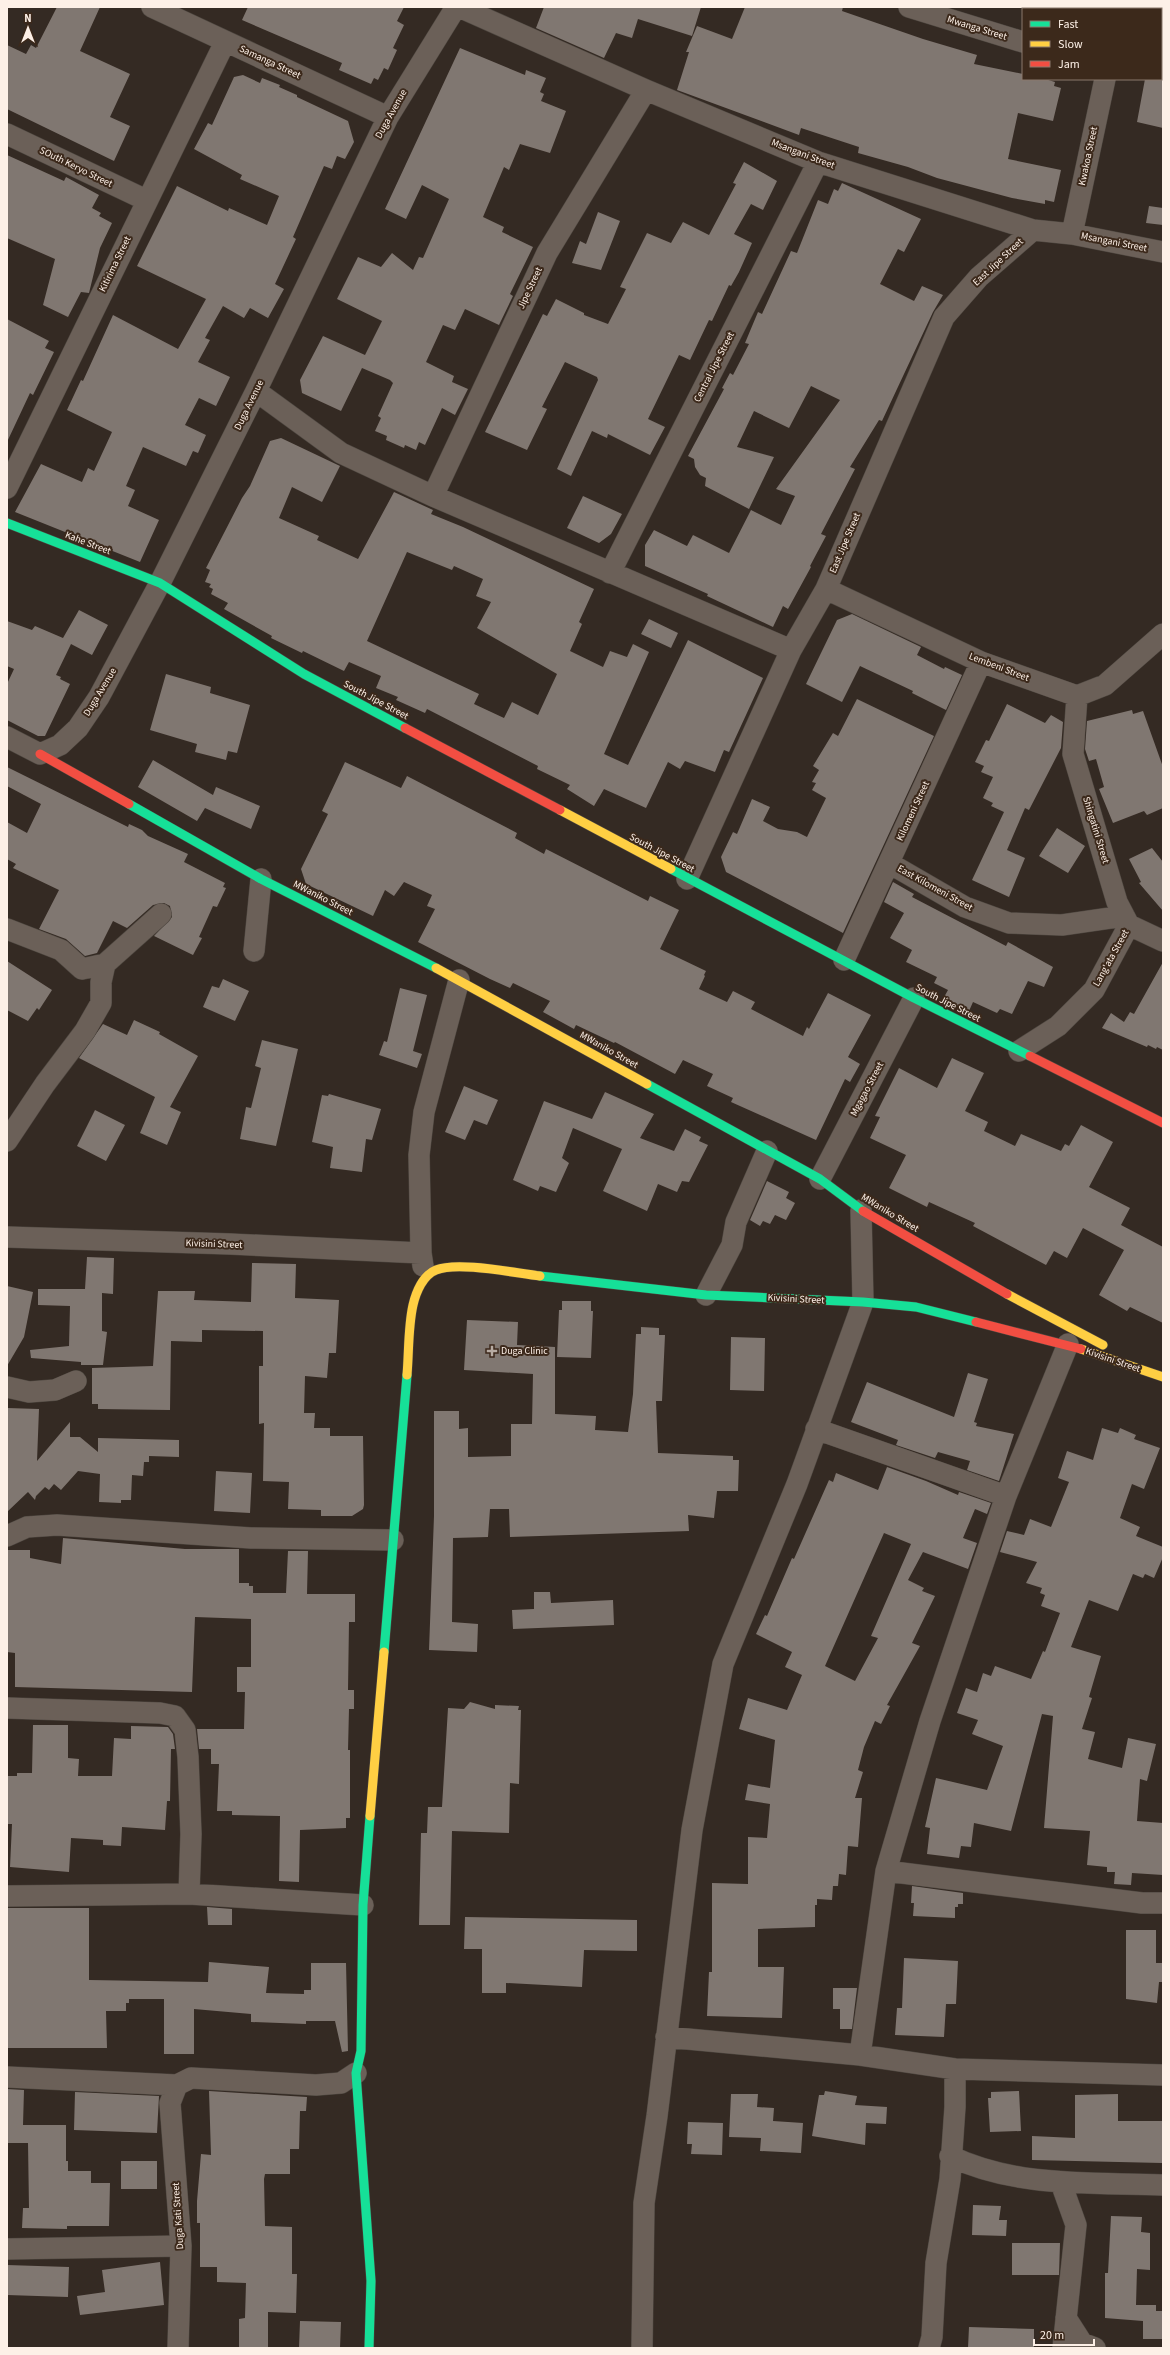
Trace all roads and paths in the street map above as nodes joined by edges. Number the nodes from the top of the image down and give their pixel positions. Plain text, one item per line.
1 (152, 7) edge
2 (456, 7) edge
3 (459, 7) edge
4 (909, 7) edge
5 (225, 42) junction
6 (1022, 42) edge
7 (1105, 80) edge
8 (646, 90) junction
9 (388, 116) junction
10 (7, 134) edge
11 (818, 162) junction
12 (146, 200) junction
13 (1033, 230) junction
14 (1072, 234) junction
15 (1163, 252) edge
16 (256, 391) junction
17 (7, 488) edge
18 (433, 496) junction
19 (7, 523) edge
20 (610, 573) junction
21 (160, 583) junction
22 (826, 589) junction
23 (1163, 634) edge
24 (791, 650) junction
25 (981, 662) junction
26 (1077, 696) junction
27 (7, 737) edge
28 (40, 754) junction
29 (889, 863) junction
30 (261, 879) junction
31 (687, 879) junction
32 (161, 914) dead end
33 (1126, 920) junction
34 (7, 929) edge
35 (1163, 941) edge
36 (254, 951) dead end
37 (844, 960) junction
38 (105, 964) junction
39 (459, 980) junction
40 (914, 998) junction
41 (1019, 1051) junction
42 (1163, 1123) edge
43 (7, 1141) edge
44 (767, 1151) junction
45 (820, 1179) junction
46 (861, 1210) junction
47 (7, 1237) edge
48 (421, 1253) junction
49 (425, 1278) junction
50 (706, 1295) junction
51 (863, 1302) junction
52 (1068, 1344) junction
53 (1163, 1376) edge
54 (76, 1381) dead end
55 (7, 1387) edge
56 (816, 1429) junction
57 (1006, 1496) junction
58 (7, 1536) edge
59 (393, 1540) junction
60 (7, 1708) edge
61 (886, 1870) junction
62 (189, 1894) junction
63 (7, 1896) edge
64 (1163, 1903) edge
65 (363, 1905) junction
66 (666, 2037) junction
67 (860, 2055) junction
68 (955, 2069) junction
69 (356, 2072) junction
70 (1163, 2075) edge
71 (7, 2077) edge
72 (177, 2085) junction
73 (950, 2156) junction
74 (1061, 2183) junction
75 (1163, 2185) edge
76 (181, 2246) junction
77 (7, 2249) edge
78 (1066, 2318) junction
79 (178, 2348) edge
80 (369, 2348) edge
81 (642, 2348) edge
82 (929, 2348) edge
83 (1063, 2348) edge
84 (1095, 2348) edge

1 - 5 street, Samanga Street
2 - 9 street, Duga Avenue
3 - 8 street, Msangani Street
4 - 6 street, Mwanga Street
5 - 9 street, Samanga Street
5 - 12 street, Kitirima Street
7 - 14 street, Kwakoa Street
8 - 11 street, Msangani Street
8 - 18 street, Jipe Street
9 - 16 street, Duga Avenue
10 - 12 street, SOuth Keryo Street
11 - 13 street, Msangani Street
11 - 20 street, Central Jipe Street
12 - 17 street, Kitirima Street
13 - 14 street, Msangani Street
13 - 22 street, East Jipe Street
14 - 15 street, Msangani Street
16 - 18 street
16 - 21 street, Duga Avenue
18 - 20 street
19 - 21 street, Kahe Street
20 - 24 street
21 - 28 street, Duga Avenue
21 - 31 street, South Jipe Street
22 - 24 street, East Jipe Street
22 - 25 street, Lembeni Street
23 - 26 street
24 - 31 street, East Jipe Street
25 - 26 street, Lembeni Street
25 - 29 street, Kilomeni Street
26 - 33 street, Shingatini Street
27 - 28 street
28 - 30 street, MWaniko Street
29 - 33 street, East Kilomeni Street
29 - 37 street, Kilomeni Street
30 - 36 street
30 - 39 street, MWaniko Street
31 - 37 street, South Jipe Street
32 - 38 street
33 - 35 street
33 - 41 street, Lang'ata Street
34 - 38 street
37 - 40 street, South Jipe Street
38 - 43 street
39 - 44 street, MWaniko Street
39 - 48 street
40 - 41 street, South Jipe Street
40 - 45 street, Mgagao Street
41 - 42 street, South Jipe Street
44 - 45 street, MWaniko Street
44 - 50 street
45 - 46 street, MWaniko Street
46 - 51 street
46 - 53 street, MWaniko Street
47 - 48 street, Kivisini Street
48 - 49 street
49 - 50 street, Kivisini Street
49 - 59 street
50 - 51 street, Kivisini Street
51 - 52 street, Kivisini Street
51 - 56 street
52 - 53 street, Kivisini Street
52 - 57 street
54 - 55 street
56 - 57 street
56 - 66 street
57 - 61 street
58 - 59 street
59 - 65 street
60 - 62 street
61 - 64 street
61 - 67 street
62 - 63 street
62 - 65 street
65 - 69 street
66 - 67 street
66 - 81 street
67 - 68 street
68 - 70 street
68 - 73 street
69 - 72 street
69 - 80 street
71 - 72 street
72 - 76 street, Duga Kati Street
73 - 74 street
73 - 82 street
74 - 75 street
74 - 78 street
76 - 77 street
76 - 79 street, Duga Kati Street
78 - 83 street
78 - 84 street

